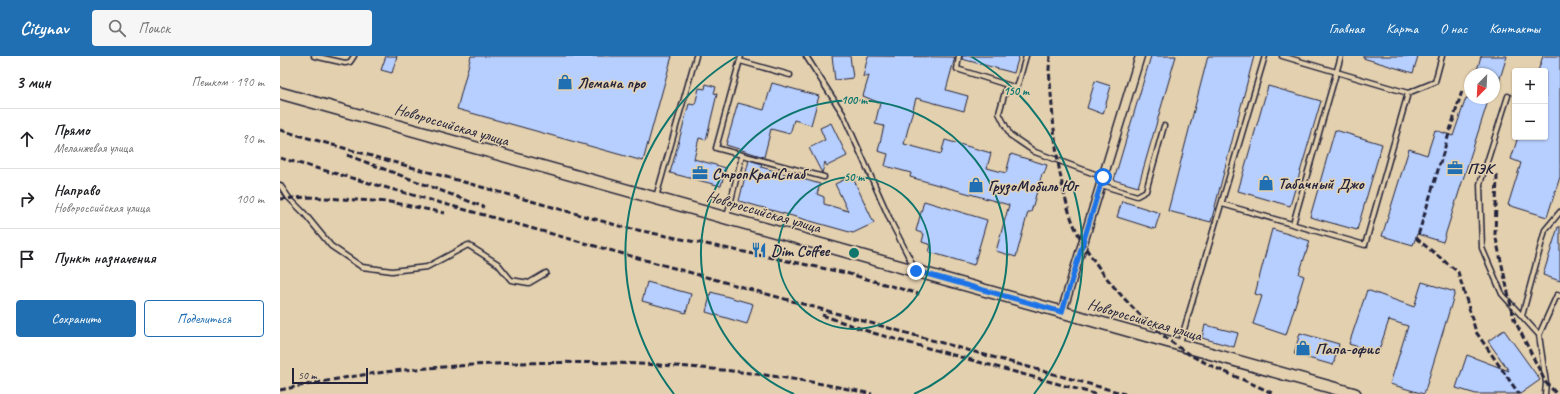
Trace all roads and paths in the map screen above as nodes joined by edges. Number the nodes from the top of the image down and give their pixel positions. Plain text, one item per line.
1 (314, 56) edge
2 (354, 56) edge
3 (696, 56) edge
4 (741, 56) edge
5 (806, 56) edge
6 (959, 56) edge
7 (1026, 56) edge
8 (1140, 56) edge
9 (1265, 56) edge
10 (1282, 56) edge
11 (1341, 56) edge
12 (1442, 56) edge
13 (740, 61) junction
14 (1336, 72) junction
15 (790, 75) dead end
16 (1007, 85) junction
17 (282, 92) edge
18 (1408, 93) junction
19 (1508, 96) dead end
20 (1164, 126) dead end
21 (742, 155) junction
22 (824, 177) dead end
23 (1102, 181) junction
24 (280, 185) edge
25 (656, 197) junction
26 (1222, 204) junction
27 (1560, 212) edge
28 (727, 217) junction
29 (1293, 224) junction
30 (916, 271) junction
31 (546, 273) dead end
32 (1560, 296) edge
33 (1062, 312) junction
34 (1522, 316) junction
35 (1539, 335) junction
36 (1180, 346) junction
37 (1355, 394) edge
38 (1544, 394) edge

1 - 2 lane
3 - 25 lane
4 - 13 lane
5 - 30 lane
6 - 16 lane
7 - 16 lane
8 - 23 street
9 - 26 lane
10 - 14 lane
11 - 14 lane
12 - 18 lane
13 - 15 lane
13 - 21 lane
14 - 18 lane
14 - 29 lane
16 - 23 lane
17 - 25 main road, Новороссийская улица
18 - 29 lane
19 - 34 lane
20 - 23 lane
21 - 22 lane
21 - 28 lane
23 - 33 street
24 - 31 lane
25 - 28 main road, Новороссийская улица
26 - 29 lane
26 - 36 lane
27 - 34 lane
28 - 30 main road, Новороссийская улица
30 - 33 main road, Новороссийская улица
32 - 35 lane
33 - 36 main road, Новороссийская улица
34 - 35 lane
35 - 38 lane
36 - 37 main road, Новороссийская улица

